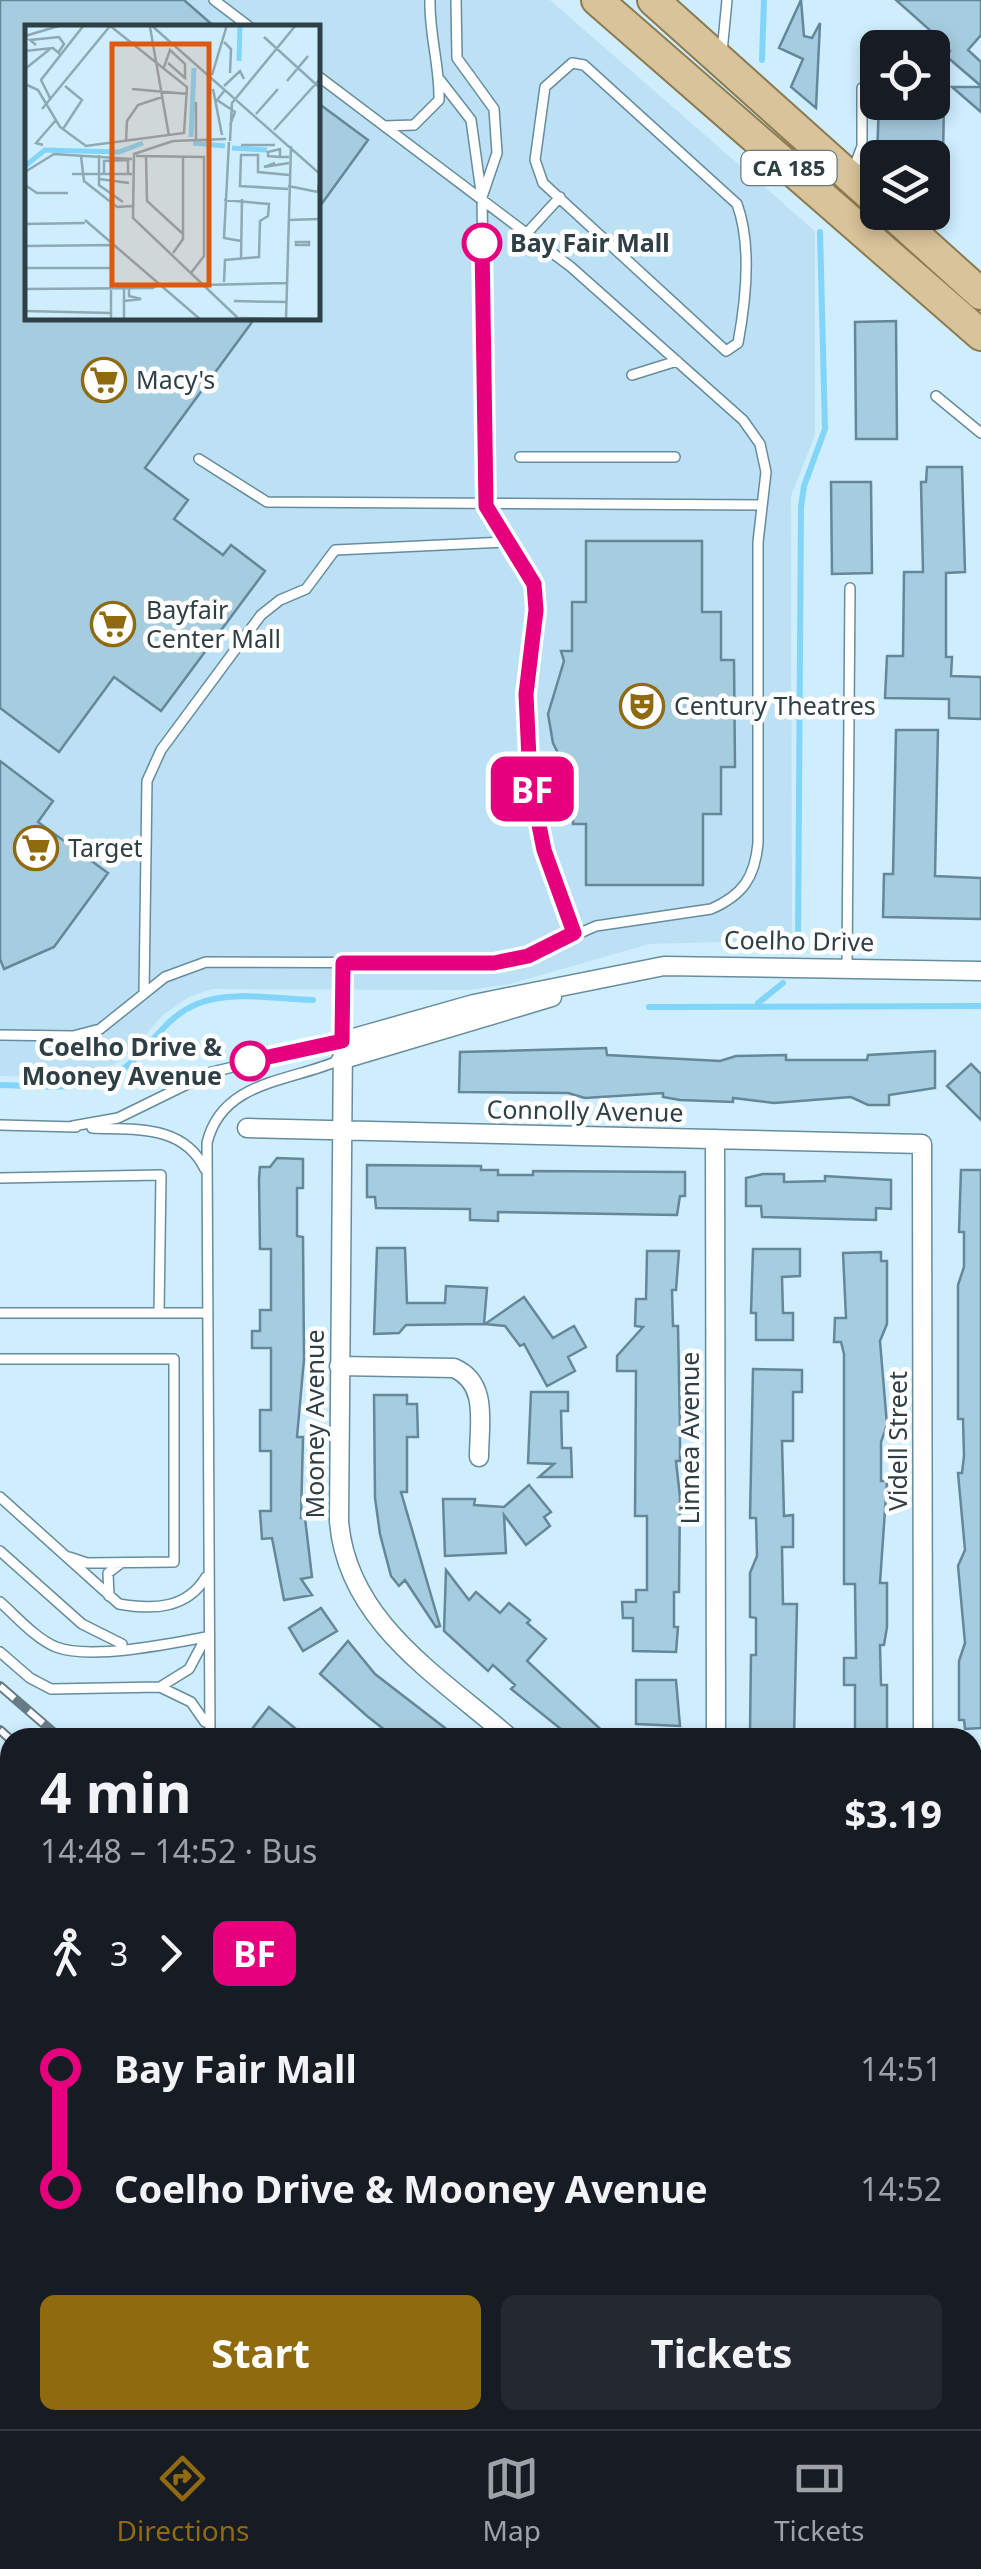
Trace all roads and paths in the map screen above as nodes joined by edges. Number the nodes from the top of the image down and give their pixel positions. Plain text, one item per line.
1 (214, 0) edge
2 (430, 0) edge
3 (456, 0) edge
4 (597, 0) edge
5 (653, 0) edge
6 (727, 0) edge
7 (247, 25) edge
8 (721, 61) junction
9 (320, 77) edge
10 (440, 80) junction
11 (862, 120) edge
12 (385, 126) junction
13 (850, 178) junction
14 (860, 187) edge
15 (560, 196) junction
16 (482, 200) junction
17 (910, 230) edge
18 (527, 233) junction
19 (981, 294) edge
20 (981, 336) edge
21 (677, 361) junction
22 (632, 376) dead end
23 (936, 396) dead end
24 (981, 433) edge
25 (674, 456) dead end
26 (520, 457) dead end
27 (199, 459) dead end
28 (761, 505) junction
29 (486, 506) junction
30 (505, 542) junction
31 (850, 588) dead end
32 (574, 933) junction
33 (343, 963) junction
34 (847, 967) junction
35 (981, 970) edge
36 (144, 993) junction
37 (0, 1035) edge
38 (342, 1050) junction
39 (0, 1125) edge
40 (73, 1126) junction
41 (247, 1128) dead end
42 (340, 1130) junction
43 (715, 1139) junction
44 (922, 1144) joint
45 (206, 1172) junction
46 (0, 1178) edge
47 (160, 1313) junction
48 (206, 1313) junction
49 (0, 1314) edge
50 (0, 1360) edge
51 (339, 1366) junction
52 (479, 1457) dead end
53 (0, 1497) edge
54 (0, 1551) edge
55 (68, 1557) junction
56 (122, 1563) junction
57 (207, 1574) junction
58 (110, 1599) junction
59 (0, 1602) edge
60 (206, 1637) junction
61 (134, 1647) junction
62 (0, 1652) edge
63 (160, 1687) junction
64 (207, 1724) junction
65 (208, 1728) edge
66 (498, 1728) edge
67 (716, 1728) edge
68 (924, 1728) edge

1 - 7 lane
2 - 10 lane
3 - 16 lane
4 - 20 main road, CA 185
5 - 8 main road, CA 185
6 - 8 lane
8 - 13 main road, CA 185
9 - 12 lane
10 - 12 lane
10 - 16 lane
11 - 13 lane
12 - 16 lane
13 - 14 main road, CA 185
15 - 15 lane
15 - 18 lane
16 - 18 lane
16 - 29 lane
17 - 19 main road
18 - 21 lane
21 - 22 lane
21 - 28 lane
23 - 24 lane
25 - 26 lane
27 - 29 lane
28 - 29 lane
28 - 32 lane
29 - 30 lane
30 - 32 lane
30 - 36 lane
31 - 34 lane
32 - 33 lane
33 - 36 lane
33 - 38 lane
34 - 35 street, Coelho Drive
34 - 38 street, Coelho Drive
36 - 37 lane
38 - 40 lane, Coelho Drive
38 - 42 street, Mooney Avenue
38 - 45 lane, Coelho Drive
39 - 40 lane, Coelho Drive
40 - 45 lane, Coelho Drive
41 - 42 street, Connolly Avenue
42 - 43 street, Connolly Avenue
42 - 51 street, Mooney Avenue
43 - 44 street, Connolly Avenue
43 - 67 street, Linnea Avenue
44 - 68 street, Videll Street
45 - 48 lane
46 - 47 lane
47 - 48 lane
47 - 49 lane
48 - 57 lane
50 - 56 lane
51 - 52 street
51 - 66 street, Mooney Avenue
53 - 55 lane
54 - 61 lane
55 - 56 lane
55 - 58 lane
56 - 58 lane
57 - 58 lane
57 - 60 lane
59 - 61 lane
60 - 61 lane
60 - 63 lane
60 - 64 lane
62 - 63 lane
63 - 64 lane
64 - 65 lane

